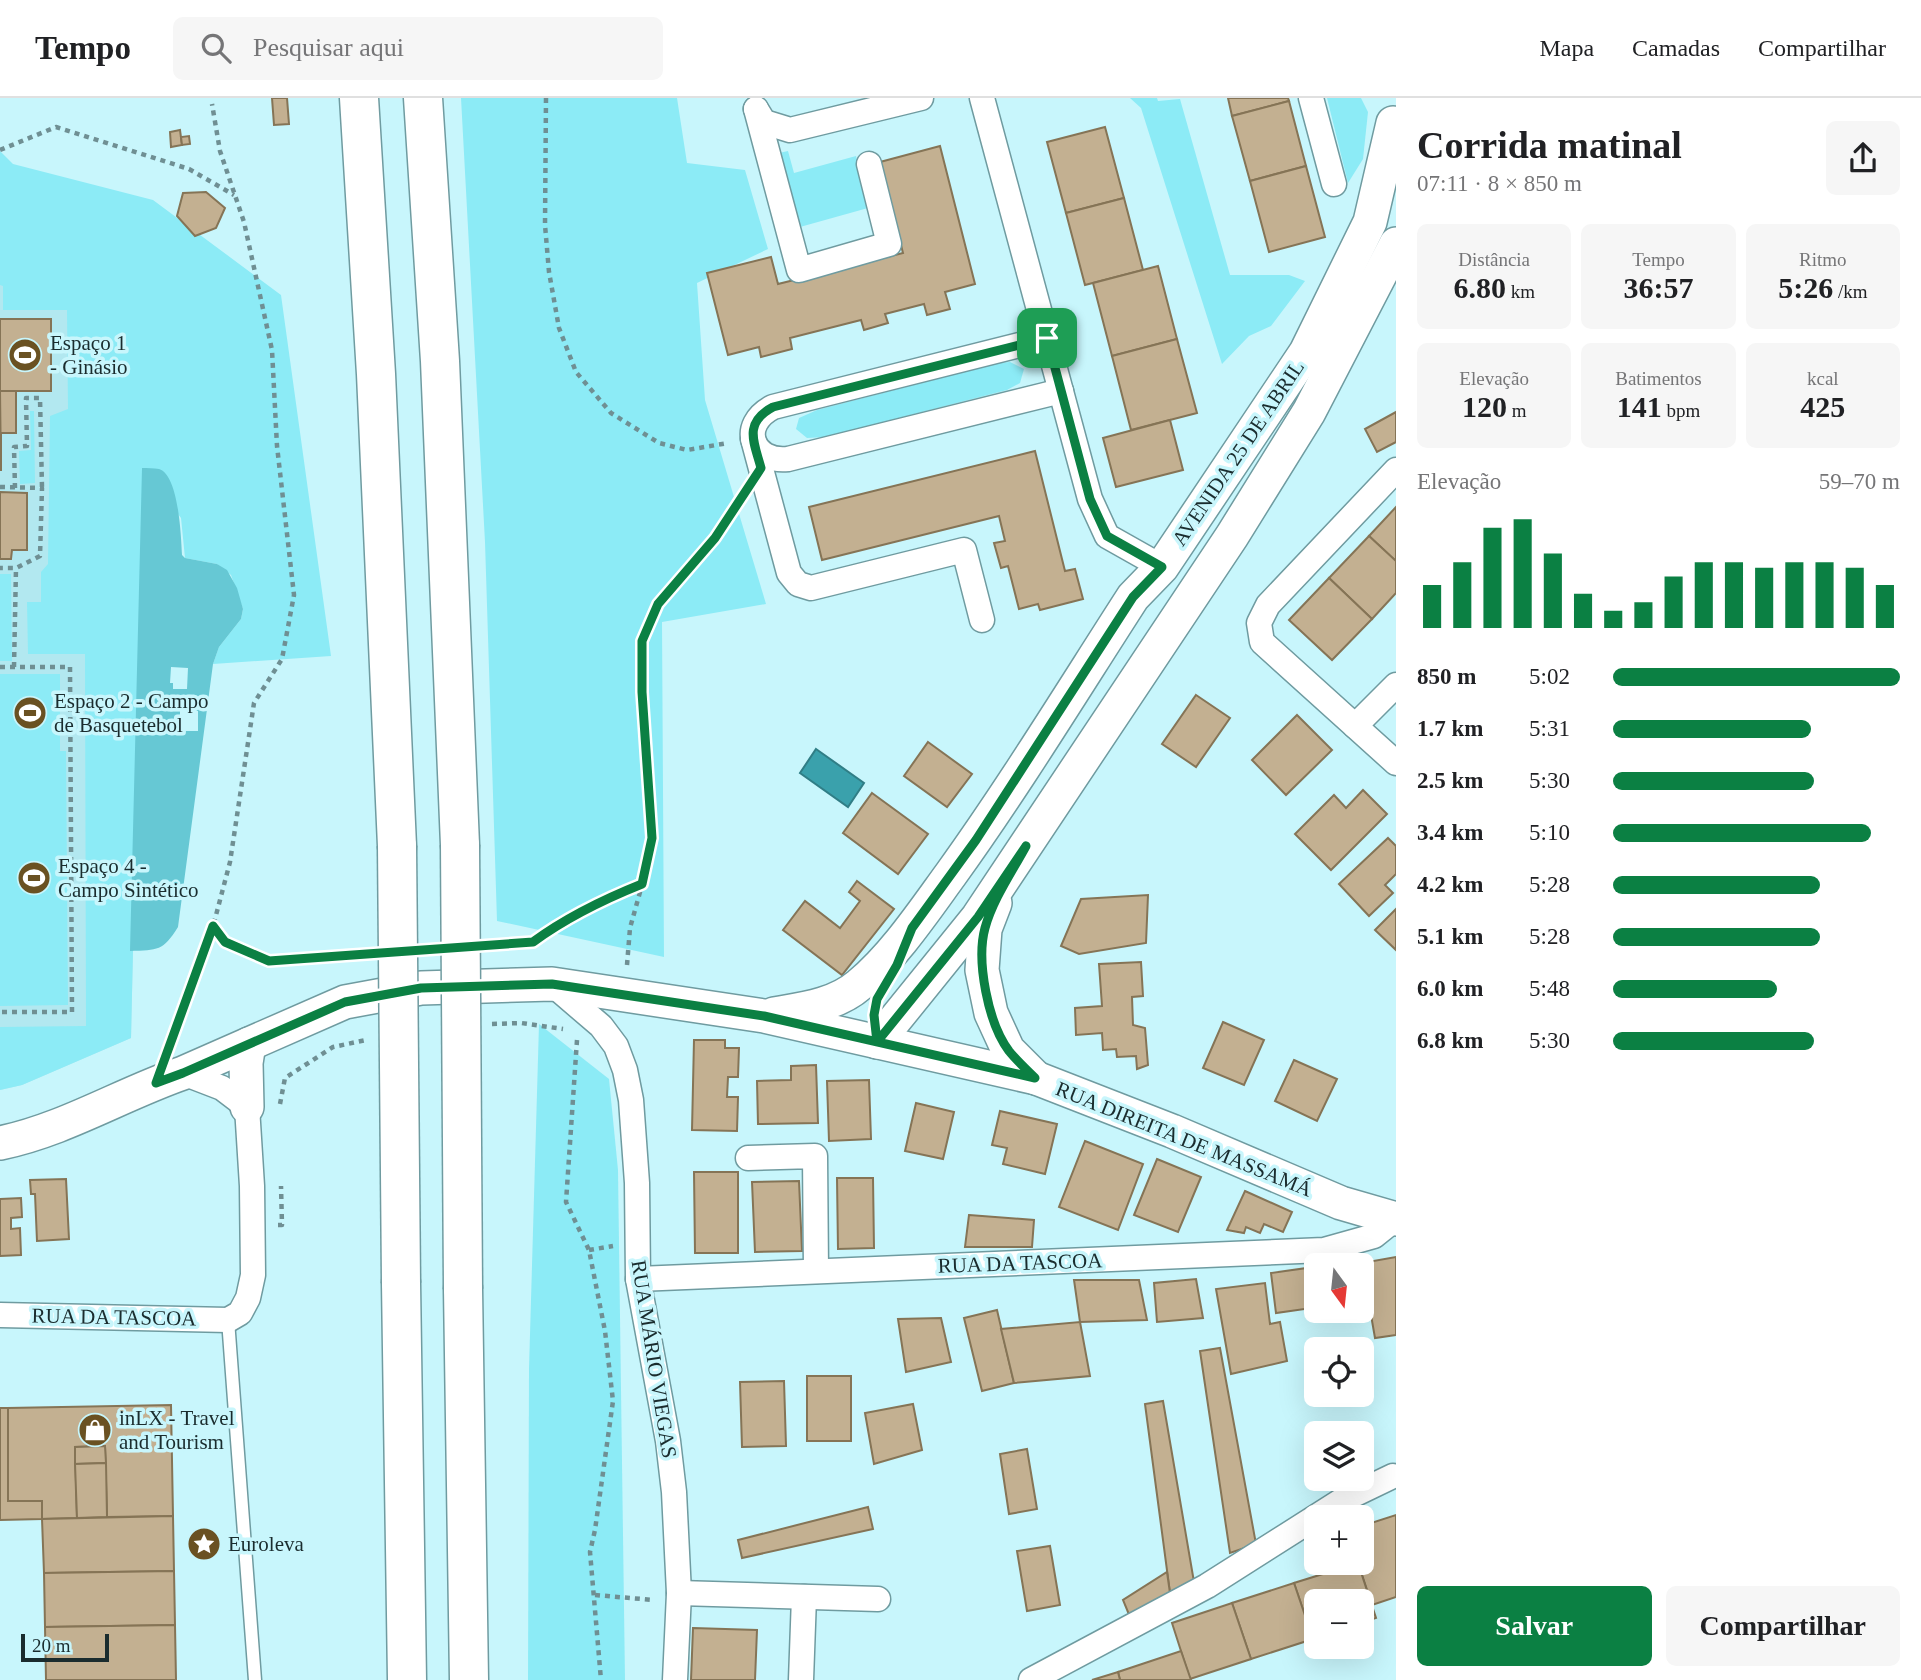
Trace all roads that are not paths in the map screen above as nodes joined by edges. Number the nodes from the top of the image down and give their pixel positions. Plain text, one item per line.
1 (359, 98) edge
2 (423, 98) edge
3 (921, 98) edge
4 (982, 98) edge
5 (1311, 98) edge
6 (757, 104) edge
7 (1390, 116) edge
8 (869, 164) dead end
9 (1334, 184) dead end
10 (1396, 244) edge
11 (1047, 338) junction
12 (1061, 391) junction
13 (753, 439) junction
14 (1396, 470) edge
15 (1162, 567) junction
16 (982, 620) dead end
17 (1396, 685) edge
18 (1355, 726) junction
19 (1396, 763) edge
20 (1026, 846) junction
21 (912, 928) junction
22 (552, 984) junction
23 (764, 1016) junction
24 (877, 1042) junction
25 (249, 1044) junction
26 (170, 1078) junction
27 (1035, 1078) junction
28 (247, 1107) junction
29 (0, 1143) edge
30 (748, 1158) dead end
31 (1395, 1219) edge
32 (816, 1271) junction
33 (638, 1279) junction
34 (0, 1315) edge
35 (228, 1320) junction
36 (1393, 1476) dead end
37 (679, 1597) junction
38 (804, 1597) junction
39 (878, 1599) dead end
40 (255, 1680) edge
41 (407, 1680) edge
42 (469, 1680) edge
43 (675, 1680) edge
44 (801, 1680) edge
45 (1031, 1680) edge

1 - 41 highway, bridge
2 - 42 highway, bridge
3 - 6 street
4 - 11 street
5 - 9 street
6 - 8 street
7 - 15 main road, AVENIDA 25 DE ABRIL
10 - 20 main road, AVENIDA 25 DE ABRIL
11 - 12 street
11 - 13 street
12 - 13 street
12 - 15 street
13 - 16 street
14 - 18 street
15 - 21 main road, AVENIDA 25 DE ABRIL
17 - 18 street
18 - 19 street
20 - 24 main road, AVENIDA 25 DE ABRIL
20 - 27 main road, AVENIDA 25 DE ABRIL
21 - 23 main road, AVENIDA 25 DE ABRIL
21 - 24 main road, AVENIDA 25 DE ABRIL
22 - 23 main road, RUA DIREITA DE MASSAMÁ
22 - 25 main road, RUA DIREITA DE MASSAMÁ
22 - 33 street, RUA MÁRIO VIEGAS
23 - 24 main road, RUA DIREITA DE MASSAMÁ
24 - 27 main road, RUA DIREITA DE MASSAMÁ
25 - 26 main road, RUA DIREITA DE MASSAMÁ
25 - 28 main road
26 - 28 street
26 - 29 main road, RUA DIREITA DE MASSAMÁ
27 - 31 main road, RUA DIREITA DE MASSAMÁ
28 - 35 street
30 - 32 street
31 - 32 street, RUA DA TASCOA
32 - 33 street, RUA DA TASCOA
33 - 37 street, RUA MÁRIO VIEGAS
34 - 35 street, RUA DA TASCOA
35 - 40 lane
36 - 45 street
37 - 38 street
37 - 43 street, RUA MÁRIO VIEGAS
38 - 39 street
38 - 44 street

